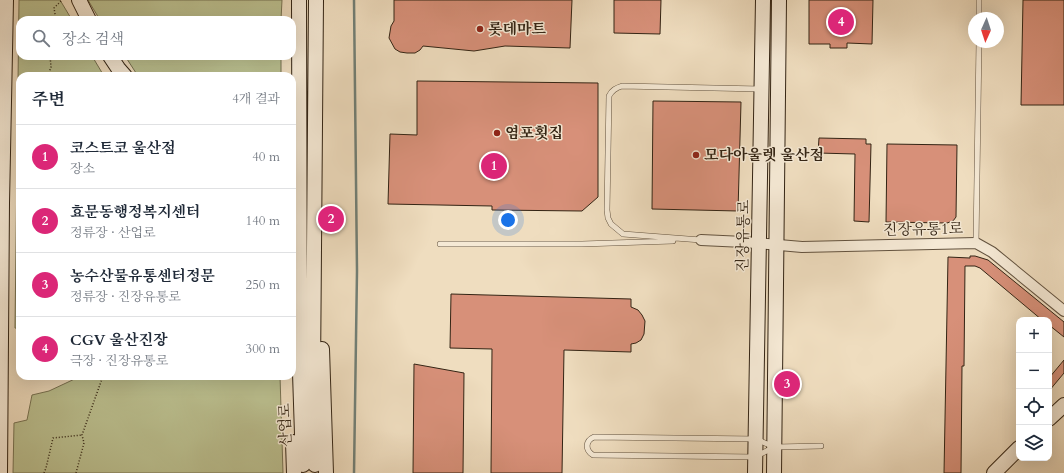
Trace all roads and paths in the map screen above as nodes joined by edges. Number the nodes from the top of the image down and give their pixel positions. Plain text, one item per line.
1 (6, 0) edge
2 (62, 0) edge
3 (78, 0) edge
4 (293, 0) edge
5 (299, 0) edge
6 (316, 0) edge
7 (763, 0) edge
8 (779, 0) edge
9 (980, 0) edge
10 (979, 12) edge
11 (55, 16) edge
12 (87, 16) edge
13 (293, 16) edge
14 (979, 48) edge
15 (50, 60) edge
16 (113, 60) edge
17 (293, 60) edge
18 (49, 72) edge
19 (122, 72) edge
20 (292, 72) edge
21 (762, 89) junction
22 (701, 240) junction
23 (760, 243) junction
24 (976, 243) junction
25 (440, 244) dead end
26 (776, 245) junction
27 (1064, 311) edge
28 (102, 380) edge
29 (292, 380) edge
30 (1064, 405) edge
31 (1052, 416) edge
32 (82, 435) junction
33 (756, 439) junction
34 (821, 446) dead end
35 (774, 447) junction
36 (1016, 451) edge
37 (755, 457) junction
38 (310, 469) edge
39 (0, 473) edge
40 (44, 473) edge
41 (76, 473) edge
42 (755, 473) edge
43 (774, 473) edge
44 (994, 473) edge

1 - 39 street
2 - 11 path
3 - 12 street
4 - 13 street
5 - 38 street, 산업로
6 - 38 street, 산업로
7 - 21 street, 진장유통로
8 - 26 street
9 - 10 lane
14 - 24 lane
15 - 18 path
16 - 19 street
17 - 20 street
21 - 22 lane
21 - 23 street, 진장유통로
22 - 23 street, 진장유통1로
22 - 25 lane
23 - 26 street, 진장유통1로
23 - 33 street, 진장유통로
24 - 26 street, 진장유통1로
24 - 27 street, 진장유통1로
26 - 35 street
28 - 32 path
29 - 38 street, 산업로
30 - 31 street
32 - 40 path
32 - 41 path
33 - 35 lane
33 - 37 street, 진장유통로
33 - 37 lane
34 - 35 lane
35 - 37 lane
35 - 43 street
36 - 44 street
37 - 42 street, 진장유통로

